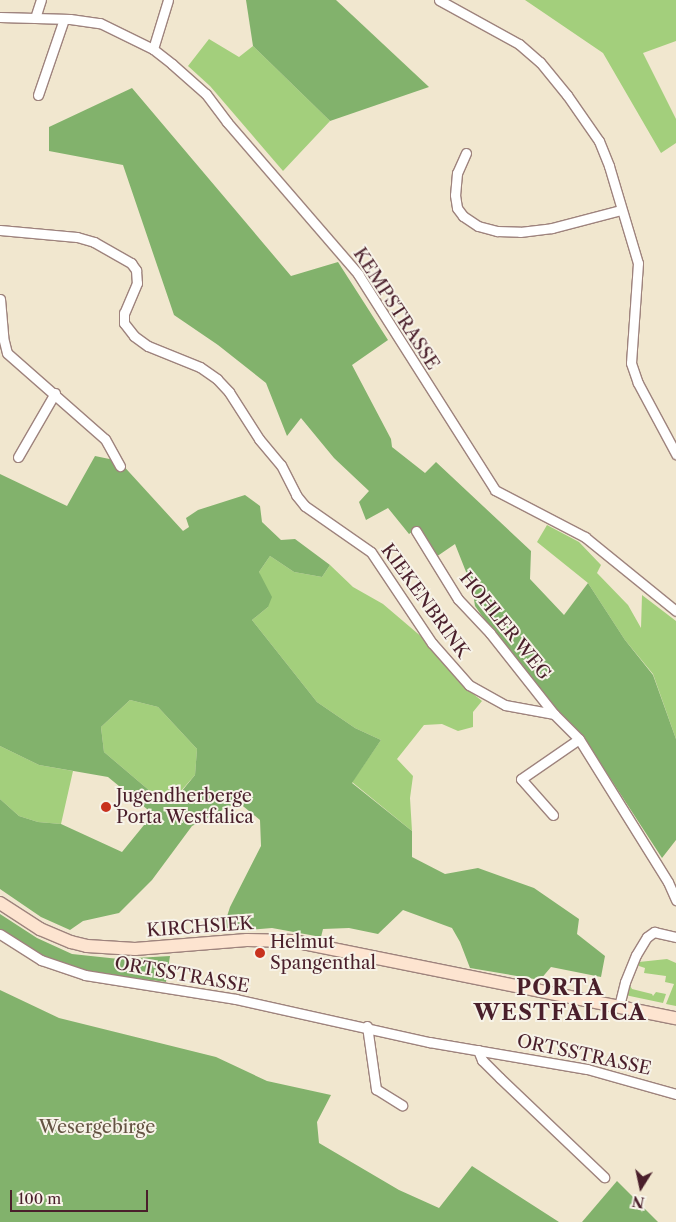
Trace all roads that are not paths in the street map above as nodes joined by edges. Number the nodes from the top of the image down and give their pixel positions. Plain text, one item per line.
1 (41, 0) edge
2 (168, 0) edge
3 (439, 0) edge
4 (0, 17) edge
5 (35, 18) junction
6 (64, 19) junction
7 (153, 49) junction
8 (38, 95) dead end
9 (466, 153) dead end
10 (621, 210) junction
11 (0, 230) edge
12 (0, 300) edge
13 (55, 393) junction
14 (676, 454) edge
15 (18, 457) dead end
16 (120, 466) dead end
17 (416, 531) dead end
18 (676, 611) edge
19 (554, 714) junction
20 (579, 739) junction
21 (553, 815) dead end
22 (676, 900) edge
23 (0, 903) edge
24 (0, 934) edge
25 (676, 937) edge
26 (619, 1006) junction
27 (676, 1018) edge
28 (367, 1026) junction
29 (478, 1050) junction
30 (676, 1094) edge
31 (402, 1106) dead end
32 (604, 1177) dead end

1 - 5 street
2 - 7 street
3 - 10 street
4 - 5 street, KEMPSTRASSE
5 - 6 street, KEMPSTRASSE
6 - 7 street, KEMPSTRASSE
6 - 8 street
7 - 18 street, KEMPSTRASSE
9 - 10 street
10 - 14 street
11 - 19 street, KIEKENBRINK
12 - 13 street
13 - 15 street
13 - 16 street
17 - 19 street, HOHLER WEG
19 - 20 street
20 - 21 street
20 - 22 street
23 - 26 main road, KIRCHSIEK
24 - 28 street, ORTSSTRASSE
25 - 26 street
26 - 27 main road, KIRCHSIEK
28 - 29 street, ORTSSTRASSE
28 - 31 street
29 - 30 street, ORTSSTRASSE
29 - 32 street

